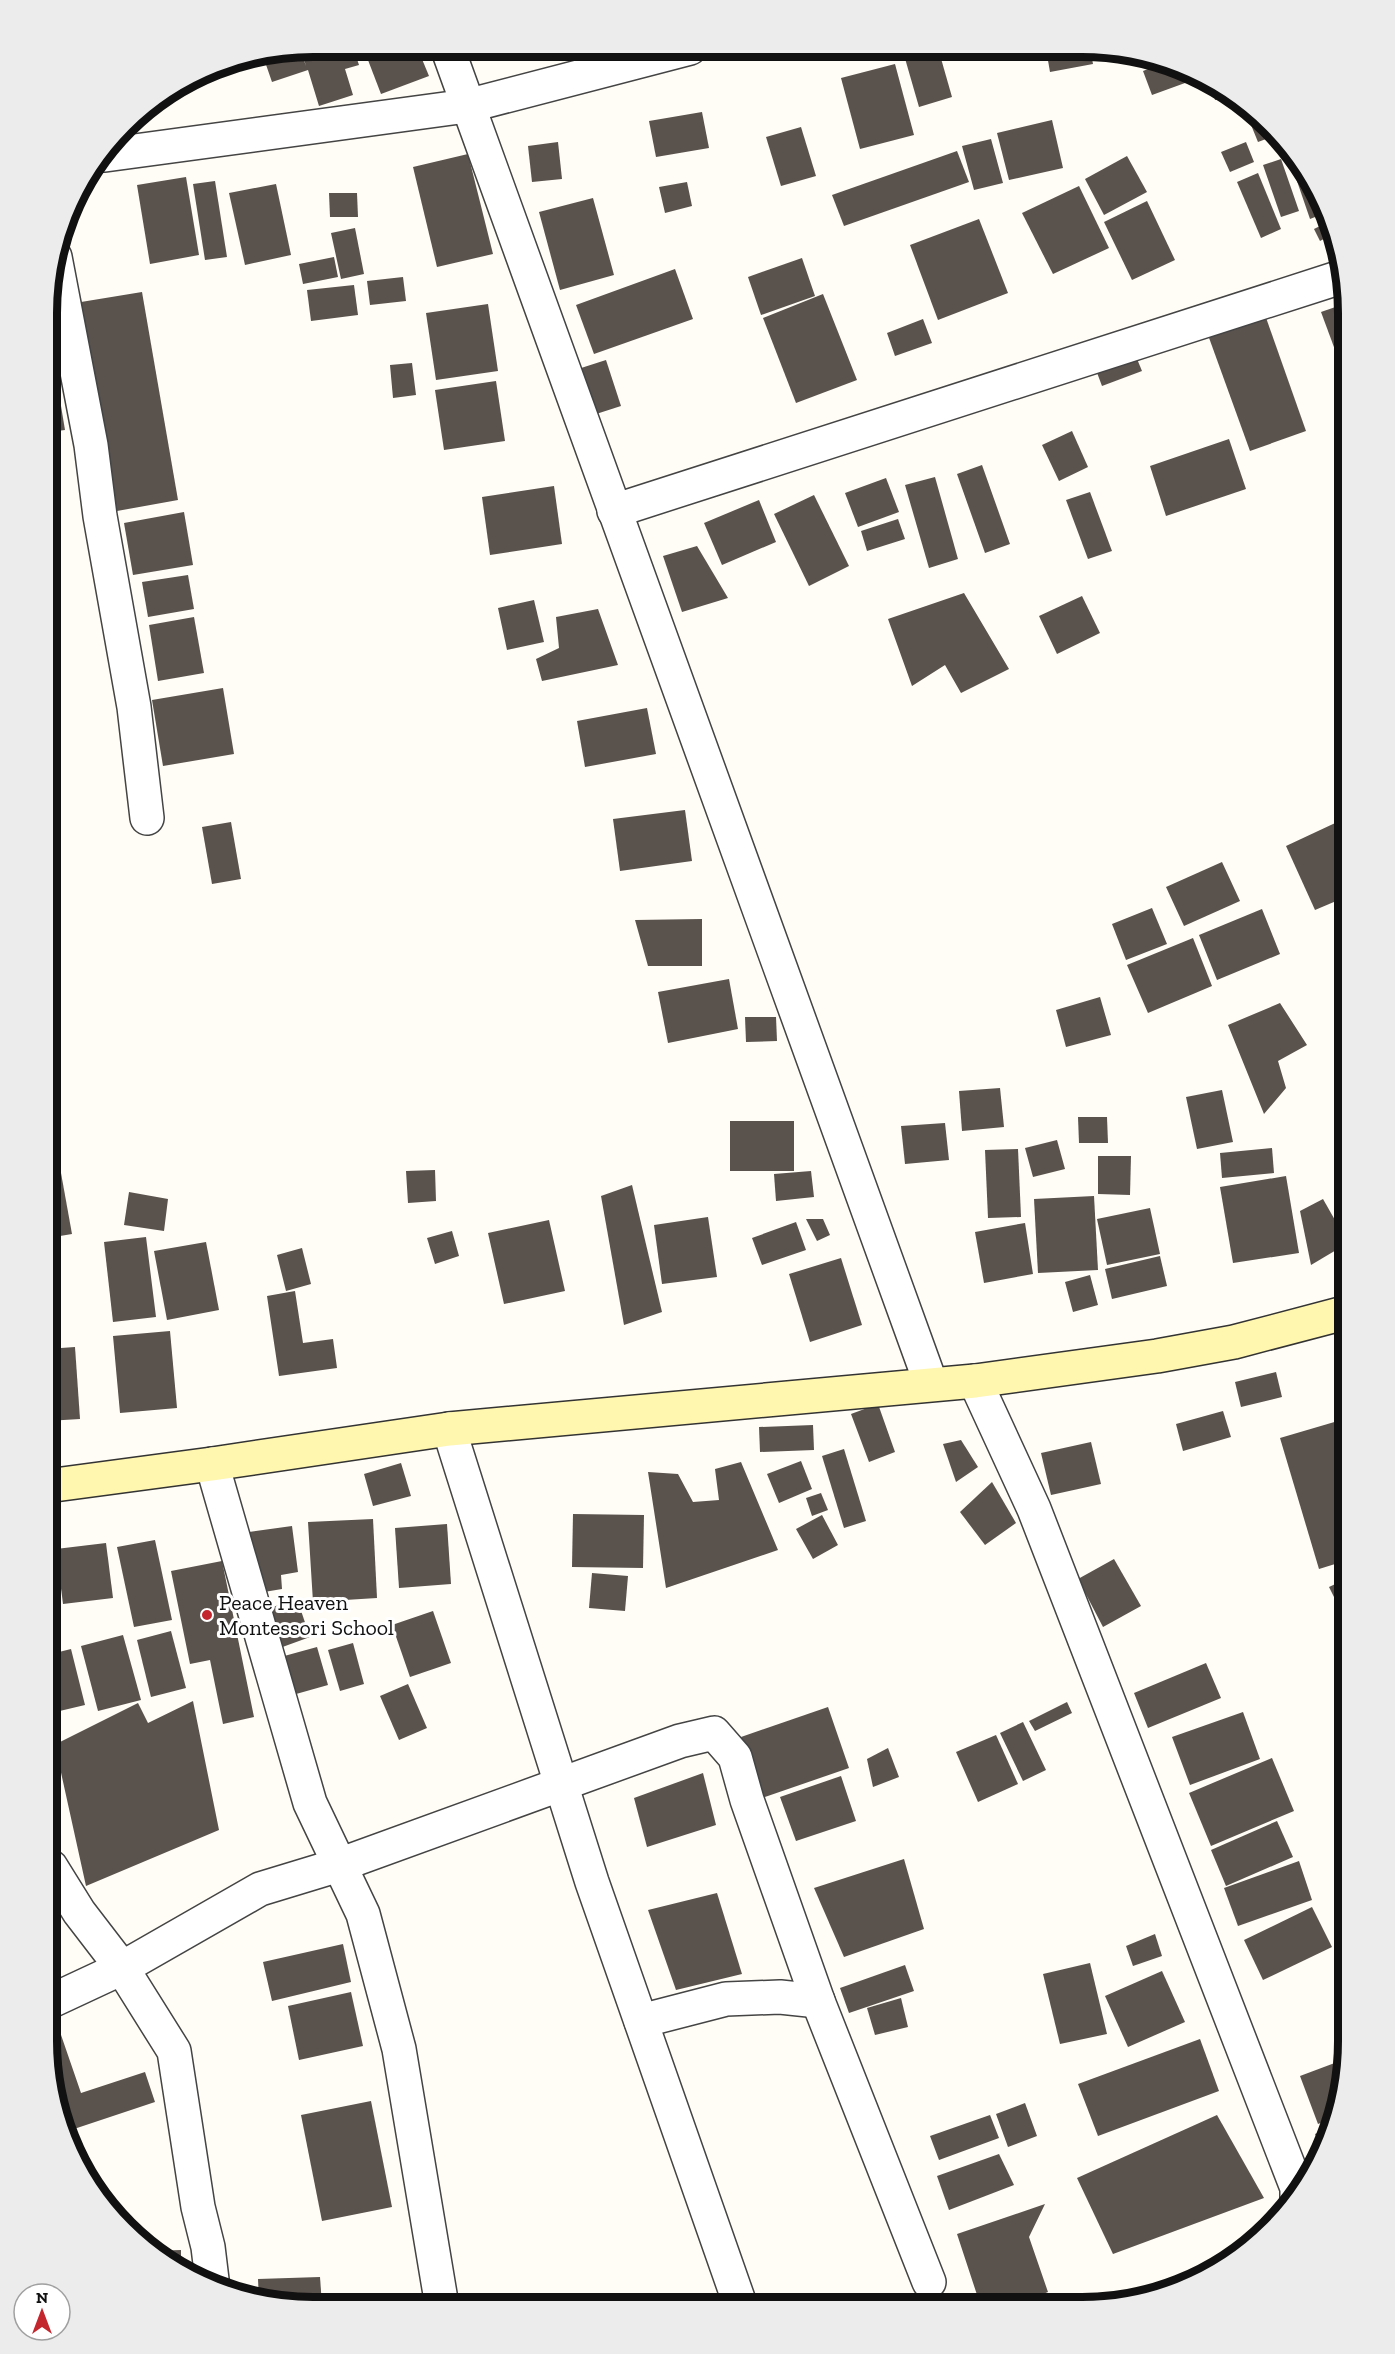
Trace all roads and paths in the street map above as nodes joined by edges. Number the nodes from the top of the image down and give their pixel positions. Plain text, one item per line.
1 (450, 57) edge
2 (655, 57) edge
3 (467, 105) junction
4 (113, 154) edge
5 (60, 276) edge
6 (1336, 279) edge
7 (614, 511) junction
8 (147, 818) dead end
9 (1338, 1314) edge
10 (975, 1381) junction
11 (931, 1384) junction
12 (449, 1429) junction
13 (212, 1464) junction
14 (57, 1485) edge
15 (560, 1784) junction
16 (339, 1865) junction
17 (57, 1877) edge
18 (122, 1968) junction
19 (57, 1998) edge
20 (818, 2001) junction
21 (641, 2021) junction
22 (1294, 2185) edge
23 (211, 2276) edge
24 (929, 2282) dead end
25 (440, 2297) edge
26 (738, 2297) edge

1 - 3 street
2 - 3 street
3 - 4 street
3 - 7 street
5 - 8 street
6 - 7 street
7 - 11 street
9 - 10 main road
10 - 11 main road
10 - 22 street
11 - 12 main road
12 - 13 main road
12 - 15 street
13 - 14 main road
13 - 16 street
15 - 16 street
15 - 20 street
15 - 21 street
16 - 18 street
16 - 25 street
17 - 18 street
18 - 19 street
18 - 23 street
20 - 21 street
20 - 24 street
21 - 26 street

